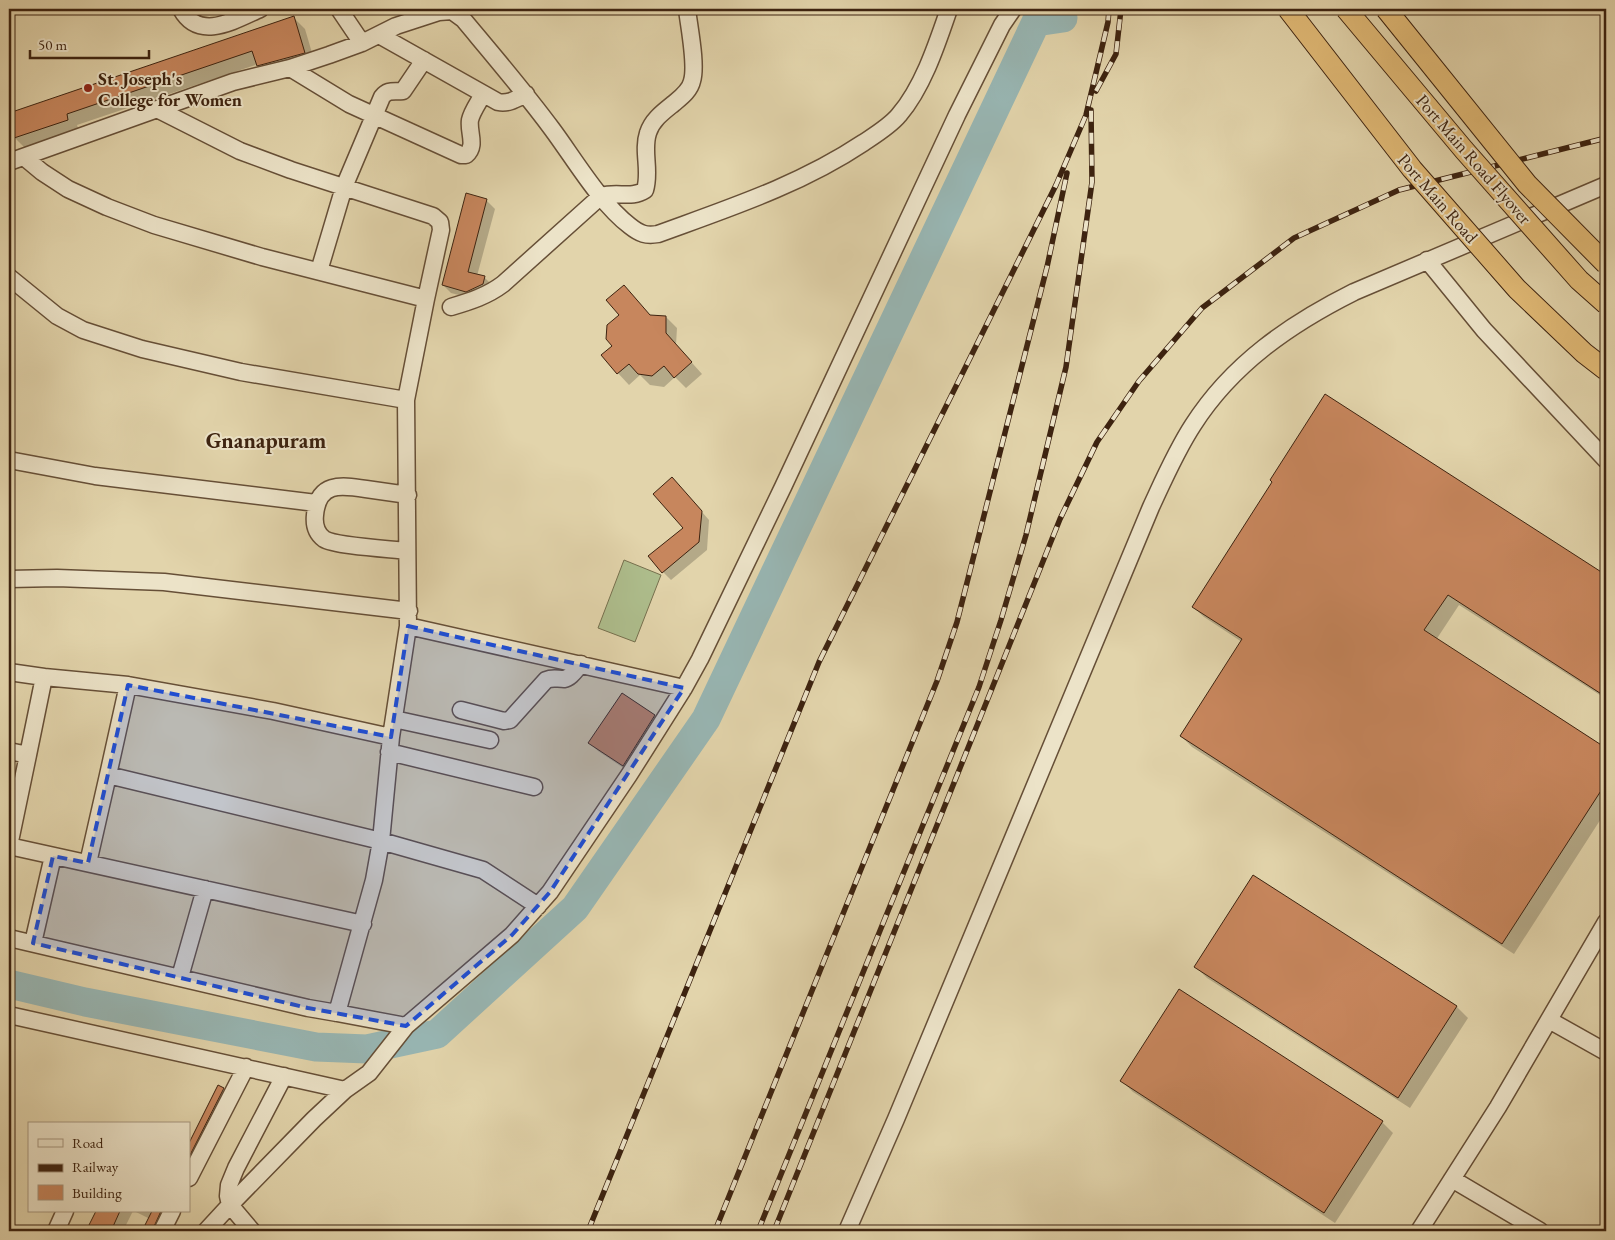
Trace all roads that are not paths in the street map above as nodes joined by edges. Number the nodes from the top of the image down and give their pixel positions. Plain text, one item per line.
1 (181, 9) edge
2 (260, 9) edge
3 (339, 9) edge
4 (687, 9) edge
5 (949, 9) edge
6 (1012, 9) edge
7 (1288, 9) edge
8 (1346, 9) edge
9 (1386, 9) edge
10 (379, 35) junction
11 (362, 43) junction
12 (424, 60) junction
13 (290, 68) junction
14 (483, 94) junction
15 (526, 94) junction
16 (157, 108) junction
17 (373, 116) junction
18 (16, 160) edge
19 (1606, 185) edge
20 (344, 187) junction
21 (602, 196) junction
22 (1427, 260) junction
23 (1606, 264) edge
24 (319, 271) junction
25 (9, 277) edge
26 (426, 299) junction
27 (1606, 304) edge
28 (451, 307) dead end
29 (1606, 370) edge
30 (406, 400) junction
31 (9, 460) edge
32 (1606, 460) edge
33 (408, 495) junction
34 (316, 504) junction
35 (407, 550) junction
36 (9, 578) edge
37 (409, 619) junction
38 (581, 664) junction
39 (9, 672) edge
40 (44, 677) junction
41 (128, 685) junction
42 (684, 688) junction
43 (461, 710) dead end
44 (394, 719) junction
45 (490, 740) dead end
46 (390, 744) junction
47 (9, 751) edge
48 (28, 756) junction
49 (108, 775) junction
50 (534, 787) dead end
51 (381, 841) junction
52 (9, 846) edge
53 (53, 856) junction
54 (88, 863) junction
55 (204, 890) junction
56 (538, 906) junction
57 (1606, 922) edge
58 (363, 924) junction
59 (9, 938) edge
60 (33, 943) junction
61 (180, 977) junction
62 (337, 1013) junction
63 (9, 1016) edge
64 (1549, 1020) junction
65 (402, 1031) junction
66 (1606, 1052) edge
67 (246, 1067) junction
68 (284, 1076) junction
69 (345, 1090) junction
70 (190, 1176) edge
71 (1452, 1179) junction
72 (230, 1205) junction
73 (65, 1212) edge
74 (172, 1212) edge
75 (56, 1231) edge
76 (162, 1231) edge
77 (206, 1231) edge
78 (252, 1231) edge
79 (847, 1231) edge
80 (1419, 1231) edge
81 (1540, 1231) edge

1 - 2 street
3 - 11 street
4 - 21 street
5 - 21 street
6 - 42 street
7 - 29 main road, Port Main Road, bridge
8 - 27 main road, Port Main Road Flyover, bridge
9 - 23 main road, Port Main Road Flyover, bridge
10 - 11 street
10 - 12 street
10 - 15 street
11 - 13 street
12 - 14 street
12 - 17 street
13 - 16 street
13 - 17 street
14 - 15 street
14 - 17 street
15 - 21 street
16 - 18 street
16 - 20 street
17 - 20 street
18 - 24 street
19 - 22 street
20 - 24 street
20 - 26 street
21 - 28 street
22 - 32 street
22 - 79 street
24 - 26 street
25 - 30 street
26 - 30 street
30 - 33 street
31 - 34 street
33 - 34 street
33 - 35 street
34 - 35 street
35 - 37 street
36 - 37 street
37 - 38 street
37 - 44 street
38 - 42 street
38 - 43 street
39 - 40 street
40 - 41 street
40 - 48 street
41 - 46 street
41 - 49 street
42 - 56 street
44 - 45 street
44 - 46 street
46 - 50 street
46 - 51 street
47 - 48 street
48 - 52 street
49 - 51 street
49 - 54 street
51 - 56 street
51 - 58 street
52 - 53 street
53 - 54 street
53 - 60 street
54 - 55 street
55 - 58 street
55 - 61 street
56 - 65 street
57 - 64 street
58 - 62 street
59 - 60 street
60 - 61 street
61 - 62 street
62 - 65 street
63 - 67 street
64 - 66 street
64 - 71 street
65 - 69 street
67 - 68 street
67 - 70 street
68 - 69 street
68 - 72 street
69 - 72 street
71 - 80 street
71 - 81 street
72 - 77 street
72 - 78 street
73 - 75 street
74 - 76 street

